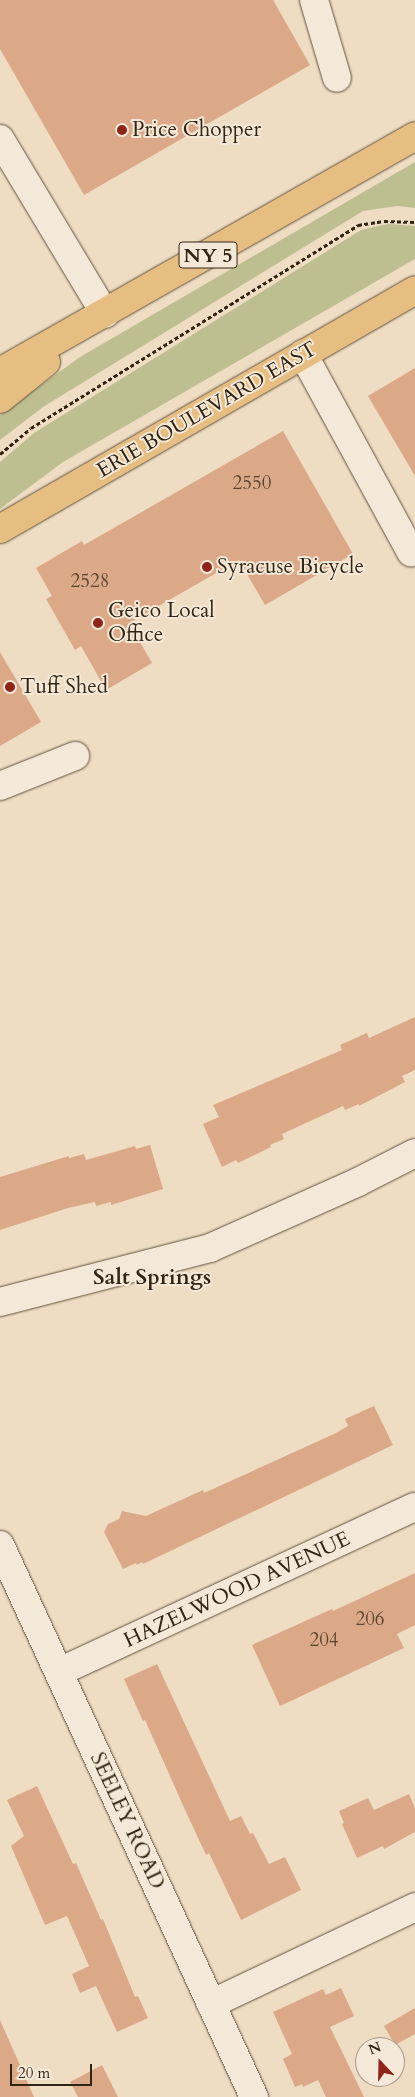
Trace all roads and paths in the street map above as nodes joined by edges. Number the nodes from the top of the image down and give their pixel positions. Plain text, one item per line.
1 (314, 0) edge
2 (337, 78) dead end
3 (415, 136) edge
4 (0, 139) edge
5 (415, 222) edge
6 (415, 290) edge
7 (105, 314) junction
8 (303, 354) junction
9 (0, 372) edge
10 (0, 398) edge
11 (0, 454) edge
12 (0, 529) edge
13 (411, 552) dead end
14 (75, 756) dead end
15 (0, 786) edge
16 (415, 1153) edge
17 (0, 1302) edge
18 (415, 1507) edge
19 (0, 1545) edge
20 (59, 1672) junction
21 (415, 1907) edge
22 (211, 2004) junction
23 (247, 2095) edge

1 - 2 street
3 - 7 main road, NY 5
4 - 7 street
5 - 11 path
6 - 8 main road, ERIE BOULEVARD EAST
7 - 9 main road, NY 5
7 - 10 main road
8 - 12 main road, ERIE BOULEVARD EAST
8 - 13 street
14 - 15 street
16 - 17 street
18 - 20 street, HAZELWOOD AVENUE
19 - 20 street, SEELEY ROAD
20 - 22 street, SEELEY ROAD
21 - 22 street
22 - 23 street, SEELEY ROAD

